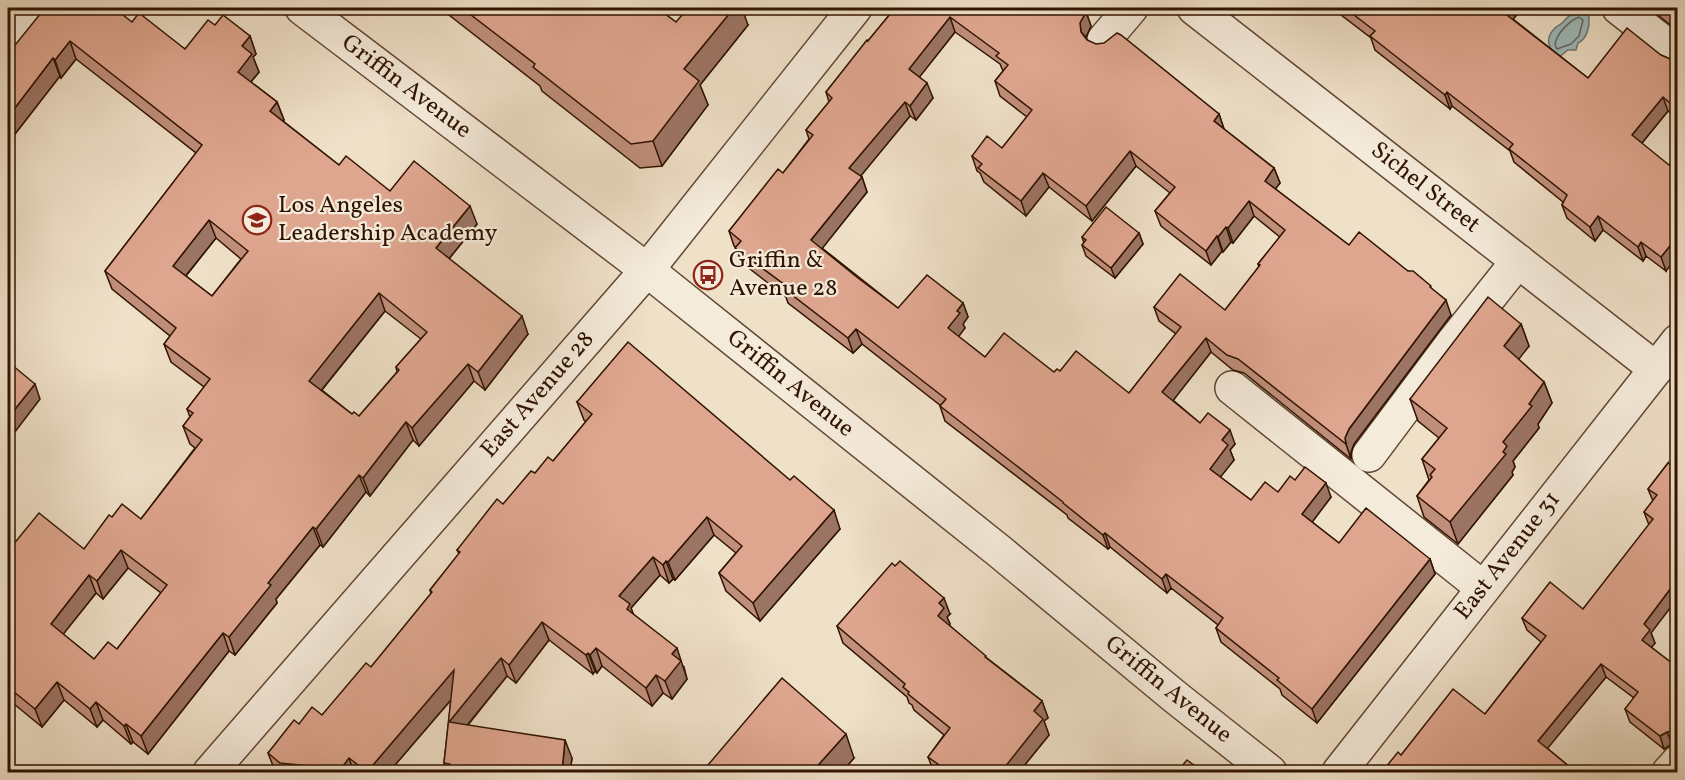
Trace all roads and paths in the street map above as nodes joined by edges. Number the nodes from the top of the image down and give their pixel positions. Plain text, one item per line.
1 (42, 8) edge
2 (302, 8) edge
3 (855, 8) edge
4 (1131, 8) edge
5 (1194, 8) edge
6 (1619, 8) edge
7 (1104, 40) edge
8 (8, 50) edge
9 (1677, 54) edge
10 (1518, 261) junction
11 (647, 270) junction
12 (1677, 341) edge
13 (1656, 369) junction
14 (1232, 388) dead end
15 (1369, 454) dead end
16 (1483, 588) junction
17 (1677, 762) edge
18 (210, 772) edge
19 (1270, 772) edge
20 (1339, 772) edge
21 (1669, 772) edge

1 - 8 street
2 - 11 street, Griffin Avenue
3 - 11 street, East Avenue 28
4 - 7 street
5 - 10 street, Sichel Street
6 - 9 street
10 - 13 street, Sichel Street
10 - 15 street
11 - 18 street, East Avenue 28
11 - 19 street, Griffin Avenue
12 - 13 street, East Avenue 31
13 - 16 street, East Avenue 31
14 - 16 street
16 - 20 street, East Avenue 31
17 - 21 street

